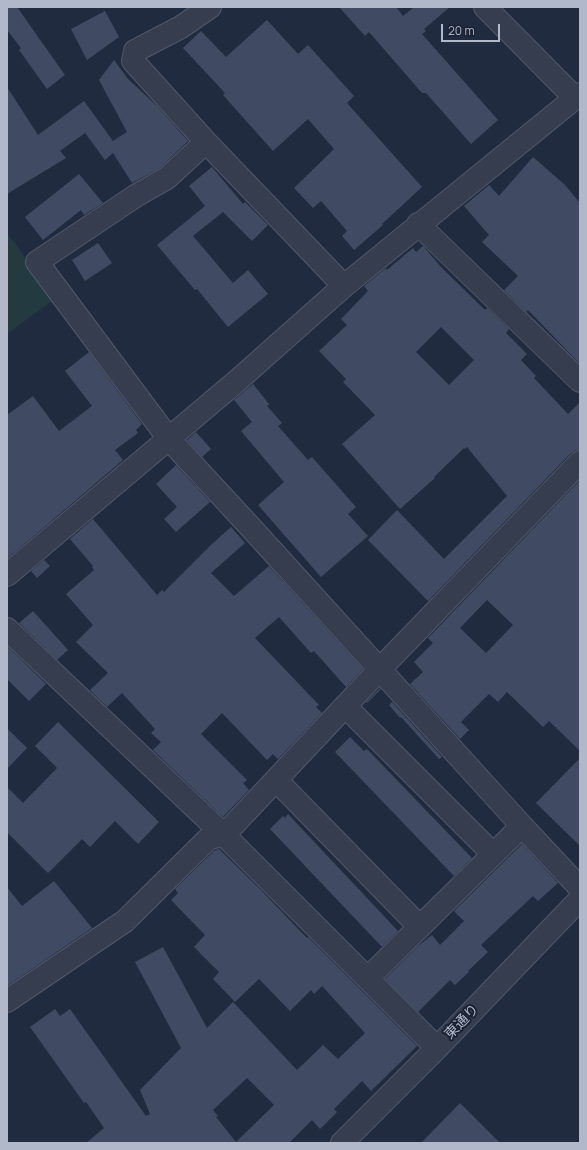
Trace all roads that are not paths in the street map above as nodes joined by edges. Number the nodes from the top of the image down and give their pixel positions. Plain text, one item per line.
1 (210, 7) edge
2 (485, 7) edge
3 (578, 96) edge
4 (206, 142) junction
5 (418, 224) junction
6 (344, 286) junction
7 (580, 381) edge
8 (169, 439) junction
9 (580, 462) edge
10 (7, 575) edge
11 (7, 629) edge
12 (380, 669) junction
13 (345, 706) junction
14 (276, 780) junction
15 (522, 826) junction
16 (224, 836) junction
17 (494, 854) junction
18 (580, 888) edge
19 (580, 899) edge
20 (420, 927) junction
21 (368, 978) junction
22 (7, 1001) edge
23 (437, 1048) junction
24 (342, 1143) edge

1 - 4 street
2 - 3 street
3 - 5 street
4 - 6 street
4 - 8 street
5 - 6 street
5 - 7 street
6 - 8 street
8 - 10 street
8 - 12 street
9 - 12 street
11 - 16 street
12 - 13 street
12 - 15 street
13 - 14 street
13 - 17 street
14 - 16 street
14 - 20 street
15 - 17 street
15 - 18 street
16 - 21 street
16 - 22 street
17 - 20 street
19 - 23 street, 東通り
20 - 21 street
21 - 23 street
23 - 24 street, 東通り

